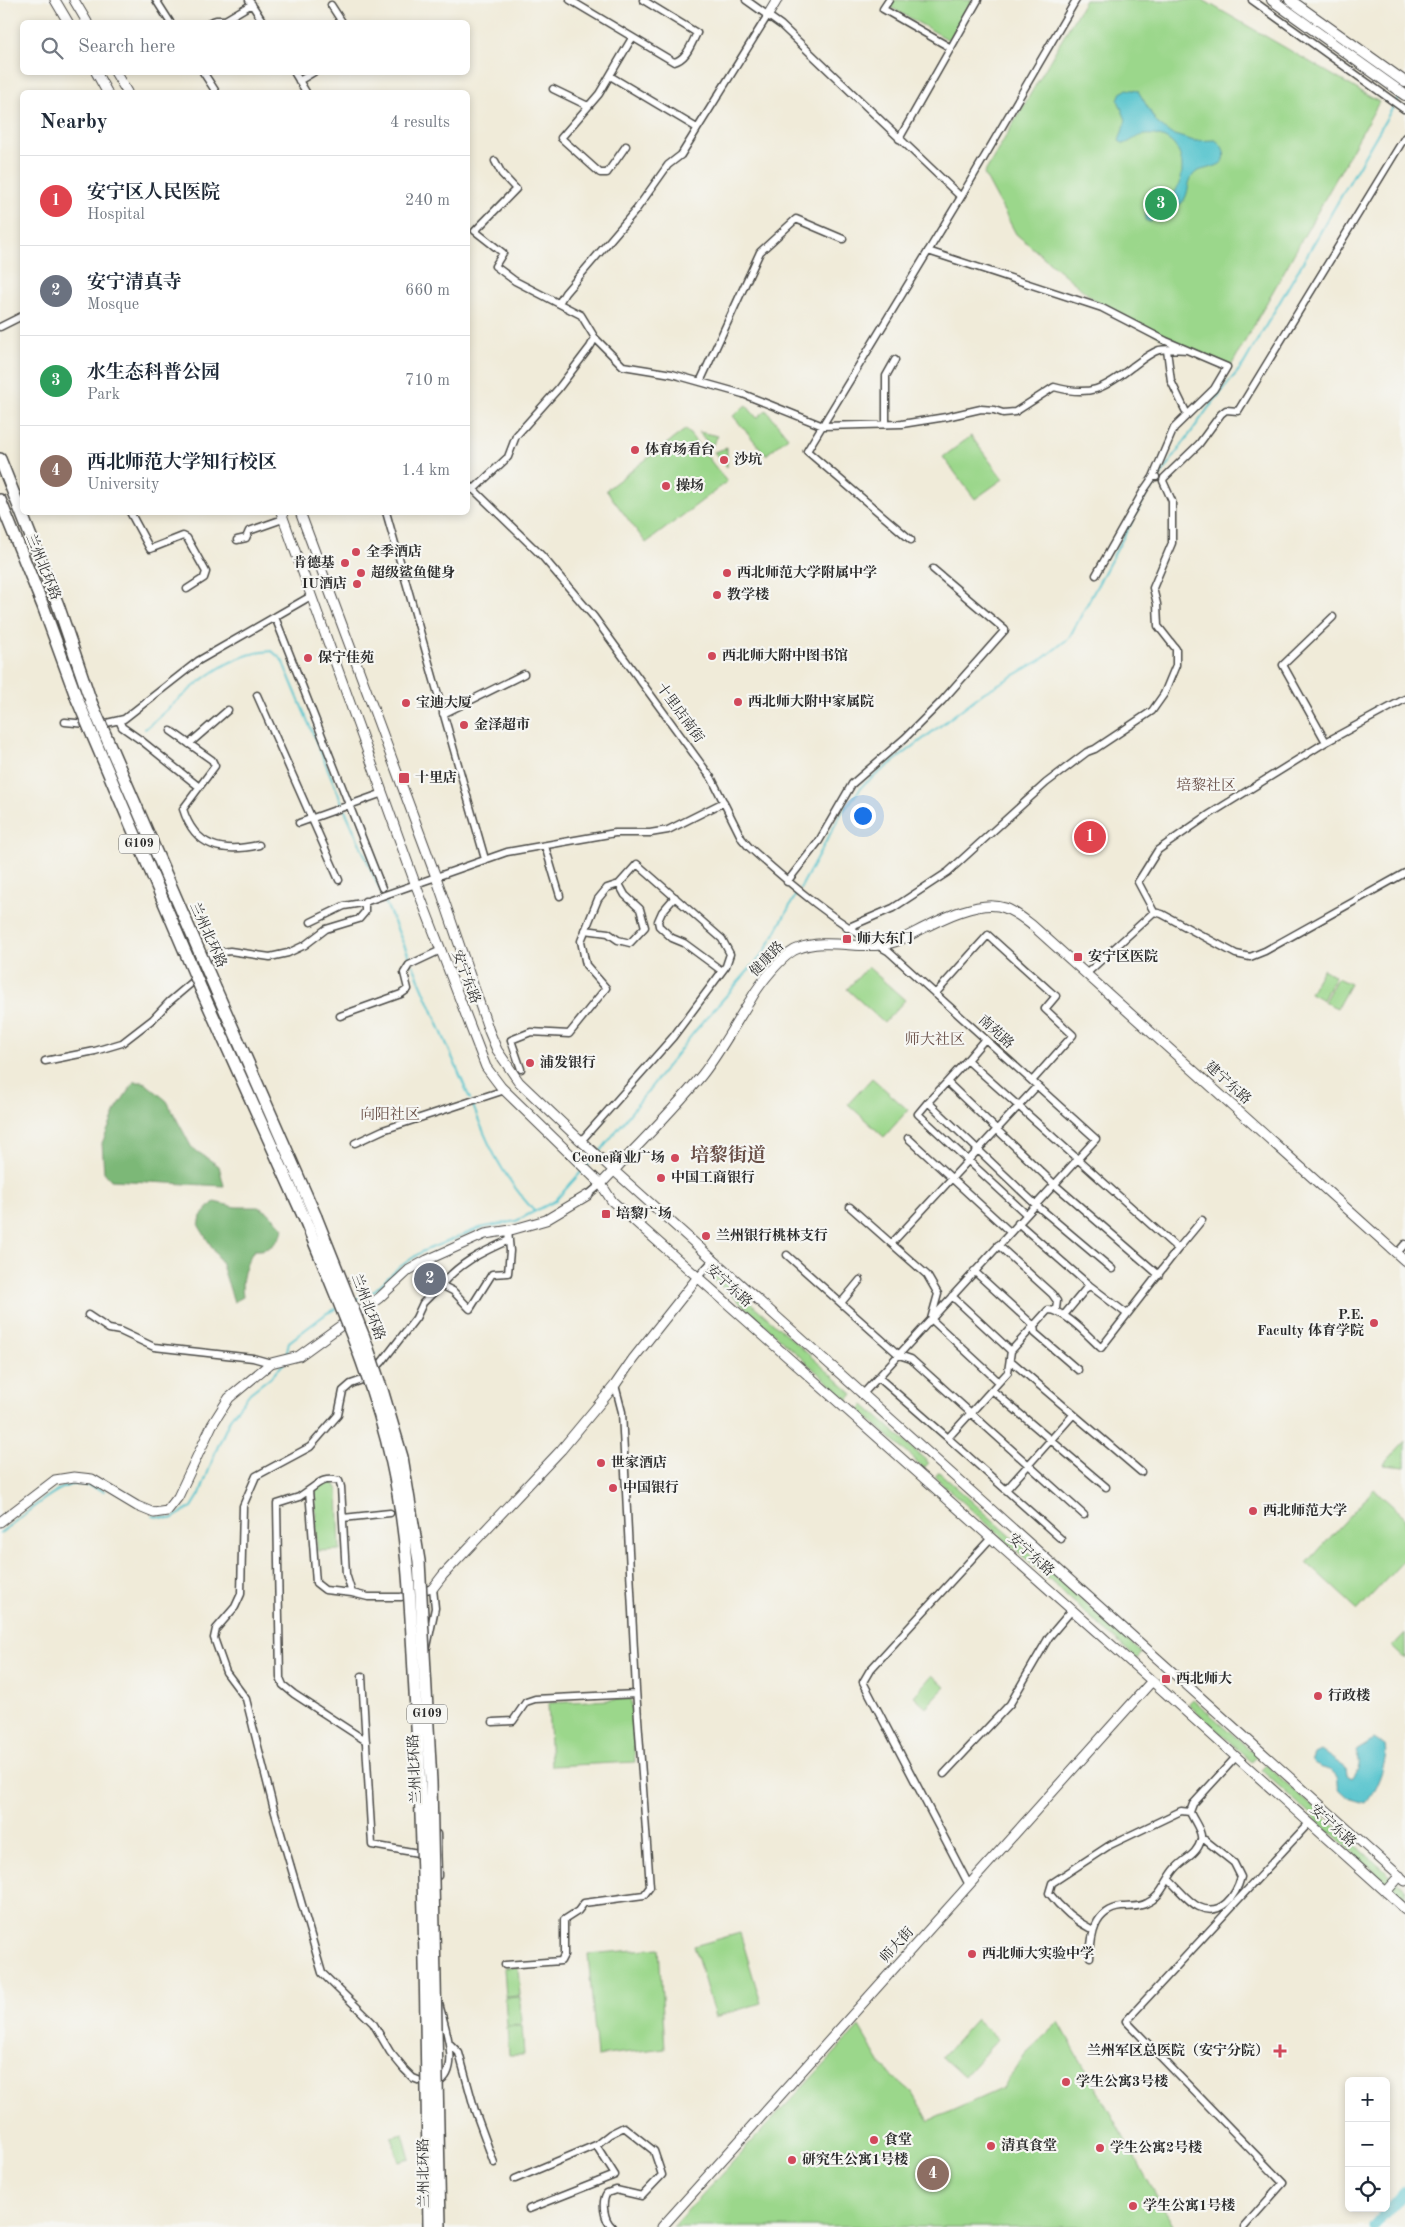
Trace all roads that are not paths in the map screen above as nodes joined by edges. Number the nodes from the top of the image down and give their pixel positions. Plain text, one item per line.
1 (55, 0) edge
2 (74, 0) edge
3 (156, 0) edge
4 (570, 0) edge
5 (643, 0) edge
6 (746, 0) edge
7 (777, 0) edge
8 (888, 0) edge
9 (978, 0) edge
10 (1076, 0) edge
11 (1252, 0) edge
12 (1272, 0) edge
13 (1290, 0) edge
14 (250, 2) edge
15 (578, 2) edge
16 (331, 5) dead end
17 (768, 15) junction
18 (67, 20) edge
19 (86, 20) edge
20 (169, 20) edge
21 (225, 20) edge
22 (262, 20) edge
23 (341, 20) edge
24 (632, 38) junction
25 (951, 48) junction
26 (98, 75) edge
27 (117, 75) edge
28 (205, 75) edge
29 (296, 75) edge
30 (310, 75) edge
31 (610, 76) junction
32 (299, 82) junction
33 (1402, 86) edge
34 (553, 89) dead end
35 (106, 90) edge
36 (126, 90) edge
37 (215, 90) edge
38 (305, 90) edge
39 (588, 106) junction
40 (1404, 109) edge
41 (698, 128) junction
42 (1405, 137) edge
43 (900, 138) junction
44 (626, 146) dead end
45 (495, 161) dead end
46 (961, 197) junction
47 (843, 238) dead end
48 (928, 251) junction
49 (559, 303) junction
50 (20, 317) edge
51 (0, 327) edge
52 (595, 338) junction
53 (1167, 350) junction
54 (1187, 350) junction
55 (895, 360) dead end
56 (700, 382) junction
57 (1188, 414) junction
58 (886, 424) junction
59 (822, 426) junction
60 (0, 459) edge
61 (1158, 479) junction
62 (470, 486) edge
63 (473, 490) junction
64 (0, 500) edge
65 (20, 509) edge
66 (22, 515) edge
67 (132, 515) edge
68 (301, 515) edge
69 (387, 515) edge
70 (282, 516) edge
71 (237, 540) dead end
72 (911, 540) dead end
73 (933, 569) dead end
74 (1096, 575) dead end
75 (187, 588) dead end
76 (311, 596) junction
77 (275, 617) junction
78 (1333, 617) dead end
79 (524, 674) dead end
80 (257, 695) dead end
81 (1405, 699) edge
82 (228, 710) dead end
83 (443, 714) junction
84 (119, 720) junction
85 (65, 722) dead end
86 (171, 732) dead end
87 (1326, 742) junction
88 (189, 744) junction
89 (198, 786) junction
90 (382, 793) junction
91 (724, 802) junction
92 (349, 806) junction
93 (312, 819) junction
94 (299, 823) dead end
95 (259, 845) dead end
96 (545, 846) junction
97 (485, 859) junction
98 (1405, 873) edge
99 (436, 877) junction
100 (339, 880) dead end
101 (787, 882) junction
102 (415, 883) junction
103 (619, 884) junction
104 (384, 890) junction
105 (560, 896) dead end
106 (675, 897) junction
107 (366, 901) junction
108 (1154, 912) junction
109 (311, 922) dead end
110 (659, 926) junction
111 (1033, 926) joint
112 (644, 927) junction
113 (847, 928) junction
114 (585, 930) junction
115 (877, 945) junction
116 (441, 950) junction
117 (722, 971) junction
118 (1086, 974) junction
119 (935, 994) junction
120 (340, 1016) dead end
121 (985, 1039) junction
122 (966, 1060) junction
123 (45, 1061) dead end
124 (521, 1069) dead end
125 (1032, 1081) junction
126 (947, 1082) junction
127 (1037, 1086) junction
128 (505, 1090) junction
129 (928, 1102) junction
130 (1018, 1107) junction
131 (997, 1130) junction
132 (908, 1138) dead end
133 (582, 1141) junction
134 (355, 1143) dead end
135 (978, 1150) junction
136 (1076, 1160) junction
137 (968, 1161) junction
138 (614, 1170) junction
139 (952, 1179) junction
140 (601, 1184) junction
141 (1054, 1184) junction
142 (588, 1194) joint
143 (1035, 1204) junction
144 (850, 1207) dead end
145 (1026, 1214) junction
146 (311, 1219) junction
147 (1202, 1220) dead end
148 (1018, 1223) junction
149 (1010, 1232) junction
150 (508, 1236) junction
151 (892, 1243) junction
152 (1405, 1244) edge
153 (998, 1245) junction
154 (1178, 1249) junction
155 (1397, 1253) junction
156 (787, 1255) dead end
157 (714, 1259) junction
158 (1405, 1261) edge
159 (1112, 1269) dead end
160 (974, 1271) junction
161 (1159, 1274) junction
162 (698, 1277) junction
163 (860, 1280) dead end
164 (441, 1285) junction
165 (1089, 1285) junction
166 (952, 1296) junction
167 (840, 1303) junction
168 (1056, 1309) junction
169 (1127, 1314) junction
170 (88, 1315) dead end
171 (1064, 1315) junction
172 (931, 1319) junction
173 (1034, 1326) junction
174 (1011, 1351) junction
175 (898, 1355) junction
176 (1010, 1360) junction
177 (281, 1361) junction
178 (1078, 1370) dead end
179 (878, 1378) junction
180 (999, 1382) junction
181 (614, 1385) junction
182 (992, 1390) junction
183 (862, 1395) junction
184 (970, 1414) junction
185 (1073, 1415) junction
186 (948, 1438) junction
187 (1051, 1440) junction
188 (1028, 1465) junction
189 (1141, 1472) dead end
190 (1106, 1487) dead end
191 (309, 1490) junction
192 (1006, 1490) junction
193 (390, 1514) dead end
194 (1084, 1515) dead end
195 (343, 1518) junction
196 (0, 1522) edge
197 (991, 1538) junction
198 (1061, 1539) dead end
199 (433, 1588) junction
200 (352, 1593) junction
201 (1072, 1610) junction
202 (362, 1676) dead end
203 (1152, 1682) junction
204 (636, 1694) junction
205 (493, 1722) dead end
206 (366, 1741) junction
207 (1236, 1757) junction
208 (944, 1774) dead end
209 (1190, 1812) junction
210 (1309, 1823) junction
211 (1201, 1840) junction
212 (439, 1857) junction
213 (1402, 1879) edge
214 (1169, 1880) junction
215 (969, 1885) junction
216 (1386, 1892) junction
217 (1405, 1909) edge
218 (1093, 1930) junction
219 (1090, 1957) dead end
220 (505, 1965) dead end
221 (450, 2044) junction
222 (596, 2146) junction
223 (494, 2163) dead end
224 (515, 2179) dead end
225 (529, 2209) dead end
226 (429, 2227) edge
227 (440, 2227) edge
228 (612, 2227) edge
229 (662, 2227) edge
230 (1244, 2227) edge

1 - 18 main road
2 - 19 main road
3 - 20 street
4 - 15 street
5 - 24 street
6 - 17 street
7 - 17 main road
8 - 25 street
9 - 25 street
10 - 46 street
11 - 40 street
12 - 33 main road
13 - 33 main road
14 - 21 street
14 - 22 street
15 - 24 street
16 - 23 street
17 - 41 street
17 - 43 street
24 - 31 street
25 - 43 street
26 - 35 main road
27 - 36 main road
28 - 37 street
29 - 32 street
30 - 32 street
31 - 39 street
31 - 41 street
32 - 38 street
34 - 39 street
39 - 44 street
41 - 49 street
42 - 61 street
43 - 46 street
45 - 49 street
46 - 48 street
47 - 56 street
48 - 54 street
48 - 59 street
49 - 52 street
50 - 51 street
52 - 56 street
52 - 63 street
53 - 54 street
53 - 57 street
53 - 58 street
54 - 57 street
55 - 58 street
56 - 59 street
57 - 61 street
58 - 59 street
59 - 72 street
60 - 65 highway, 兰州北环路 / G109, bridge
61 - 74 street
61 - 113 street
62 - 63 street, 十里店南街
63 - 91 street, 十里店南街
64 - 146 highway, 兰州北环路 / G109, bridge
66 - 146 highway, 兰州北环路 / G109, bridge
67 - 75 street
68 - 99 main road, 安宁东路
69 - 83 street
70 - 71 street
70 - 76 main road, 安宁东路
73 - 101 street
76 - 77 street
76 - 90 main road, 安宁东路
77 - 84 street
77 - 92 street
78 - 87 street
79 - 83 street
80 - 93 street
81 - 87 street
82 - 88 street
83 - 97 street
84 - 85 street
84 - 89 street
86 - 88 street
87 - 108 street
88 - 89 street
89 - 95 street
90 - 92 street
90 - 102 main road, 安宁东路
91 - 96 street
91 - 101 street, 十里店南街
92 - 93 street
92 - 104 street
93 - 94 street
93 - 100 street
96 - 97 street
96 - 105 street
97 - 99 street
98 - 108 street
99 - 102 street
99 - 133 main road, 安宁东路
101 - 113 street, 十里店南街
102 - 104 street
102 - 116 main road, 安宁东路
103 - 106 street
103 - 112 street
103 - 114 street
104 - 107 street
106 - 110 street
106 - 117 street
107 - 109 street
107 - 123 street
108 - 118 street
110 - 112 street
110 - 117 street
111 - 115 main road, 健康路
111 - 118 main road, 建宁东路
112 - 114 street
113 - 115 street, 十里店南街
114 - 124 street
115 - 119 street, 南苑路
115 - 138 main road, 健康路
116 - 120 street
116 - 128 main road, 安宁东路
117 - 133 street
118 - 155 main road, 建宁东路
119 - 121 street, 南苑路
119 - 125 street
121 - 122 street
121 - 125 street, 南苑路
122 - 126 street
122 - 130 street
125 - 127 street, 南苑路
126 - 129 street
126 - 131 street
127 - 130 street
127 - 136 street, 南苑路
128 - 134 street
128 - 140 main road, 安宁东路
129 - 135 street
129 - 137 street
130 - 131 street
130 - 136 street
131 - 135 street
131 - 141 street
132 - 139 street
133 - 138 main road, 安宁东路
135 - 137 street
135 - 143 street
136 - 141 street
136 - 154 street
137 - 139 street
137 - 145 street
138 - 140 main road, 健康路
138 - 157 main road, 安宁东路
139 - 149 street
139 - 151 street
140 - 142 street
140 - 162 main road, 安宁东路
141 - 143 street
141 - 161 street
142 - 150 main road
143 - 145 street
143 - 159 street
144 - 151 street
145 - 148 street
146 - 226 highway, 兰州北环路 / G109, bridge
146 - 227 highway, 兰州北环路 / G109, bridge
147 - 154 street
148 - 149 street
148 - 165 street
149 - 153 street
150 - 164 street
150 - 164 street
150 - 177 main road
151 - 172 street
152 - 155 street
153 - 160 street
153 - 168 street
154 - 161 street
155 - 158 main road, 建宁东路
156 - 167 street
157 - 162 street
157 - 183 main road, 安宁东路
160 - 166 street
160 - 173 street
161 - 169 street
162 - 181 main road
162 - 197 main road, 安宁东路
163 - 167 street
164 - 221 street
165 - 169 street
165 - 171 street
166 - 172 street
166 - 174 street
167 - 175 street
168 - 171 street
168 - 173 street
169 - 171 street
170 - 177 street
172 - 175 street
172 - 180 street
173 - 174 street
173 - 178 street
174 - 176 street
175 - 179 street
175 - 184 street
176 - 180 street
176 - 185 street
177 - 196 main road
179 - 183 street
179 - 186 street
180 - 182 street
181 - 199 main road
181 - 204 street
182 - 184 street
182 - 187 street
183 - 213 main road, 安宁东路
184 - 186 street
184 - 188 street
185 - 187 street
185 - 189 street
186 - 192 street
187 - 188 street
187 - 190 street
188 - 192 street
188 - 194 street
191 - 195 street
191 - 200 street
191 - 206 street
192 - 198 street
193 - 195 street
195 - 200 street
197 - 201 main road, 安宁东路
197 - 215 street
199 - 200 street
199 - 212 street
201 - 203 main road, 安宁东路
201 - 208 street
202 - 206 street
203 - 207 main road, 安宁东路
203 - 215 main road, 师大街
204 - 205 street
204 - 220 street
206 - 212 street
207 - 209 street
207 - 210 main road, 安宁东路
209 - 211 street
209 - 218 street
210 - 216 main road, 安宁东路
210 - 230 street
211 - 214 street
211 - 214 street
212 - 221 street
213 - 216 main road
214 - 218 street
215 - 229 main road, 师大街
216 - 217 main road, 安宁东路
218 - 219 street
221 - 223 street
222 - 224 street
222 - 225 street
222 - 228 street

